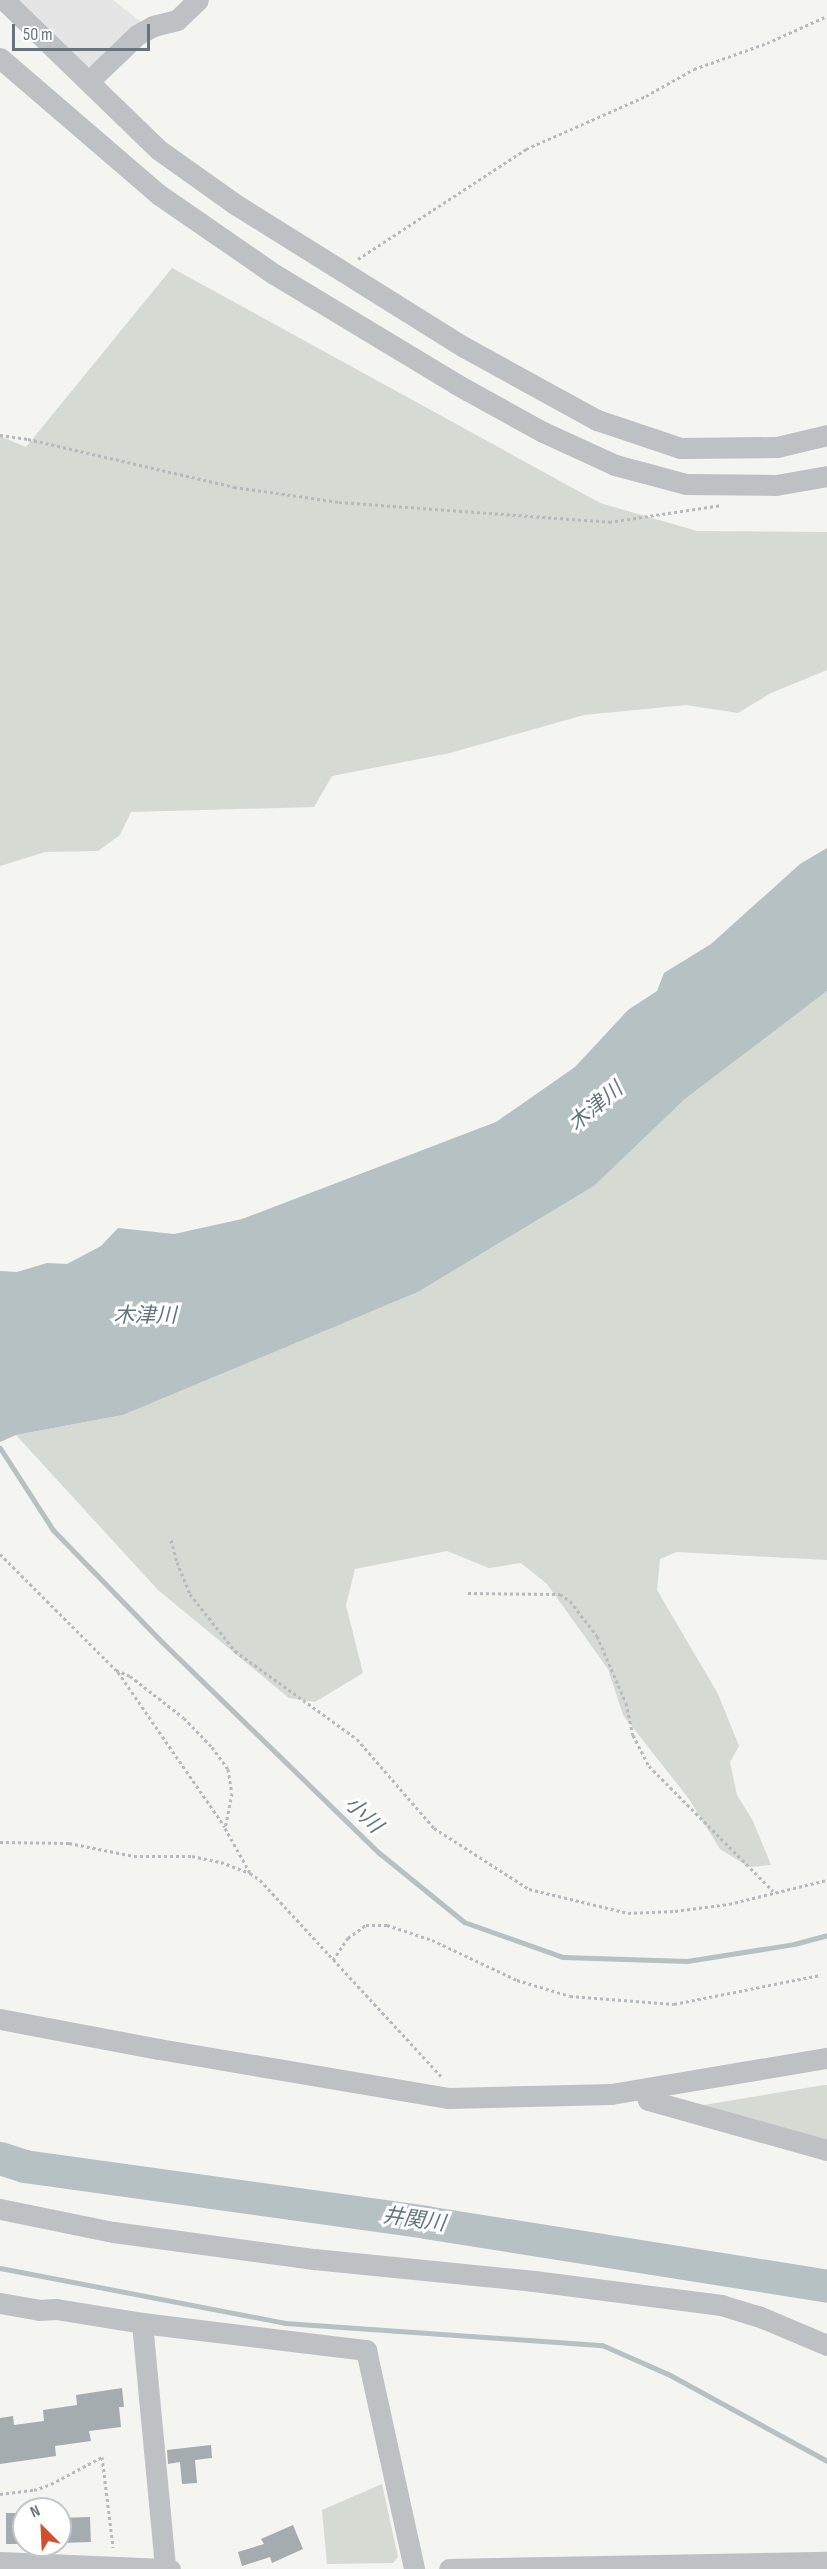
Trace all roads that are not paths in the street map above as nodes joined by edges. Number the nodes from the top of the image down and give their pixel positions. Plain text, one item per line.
1 (4, 0) edge
2 (198, 0) edge
3 (0, 58) edge
4 (89, 81) junction
5 (827, 435) edge
6 (827, 476) edge
7 (0, 2019) edge
8 (827, 2058) edge
9 (645, 2089) junction
10 (827, 2150) edge
11 (0, 2209) edge
12 (0, 2303) edge
13 (142, 2323) junction
14 (827, 2345) edge
15 (0, 2562) edge
16 (827, 2562) edge
17 (798, 2566) edge
18 (660, 2567) edge
19 (159, 2568) edge
20 (414, 2569) edge
21 (449, 2569) edge

1 - 4 street
2 - 4 street
3 - 6 street
4 - 5 street
7 - 9 street
8 - 9 street
9 - 10 street
11 - 14 street
12 - 13 street
13 - 19 street
13 - 20 street
15 - 19 street
16 - 17 street
17 - 18 street
18 - 21 street

